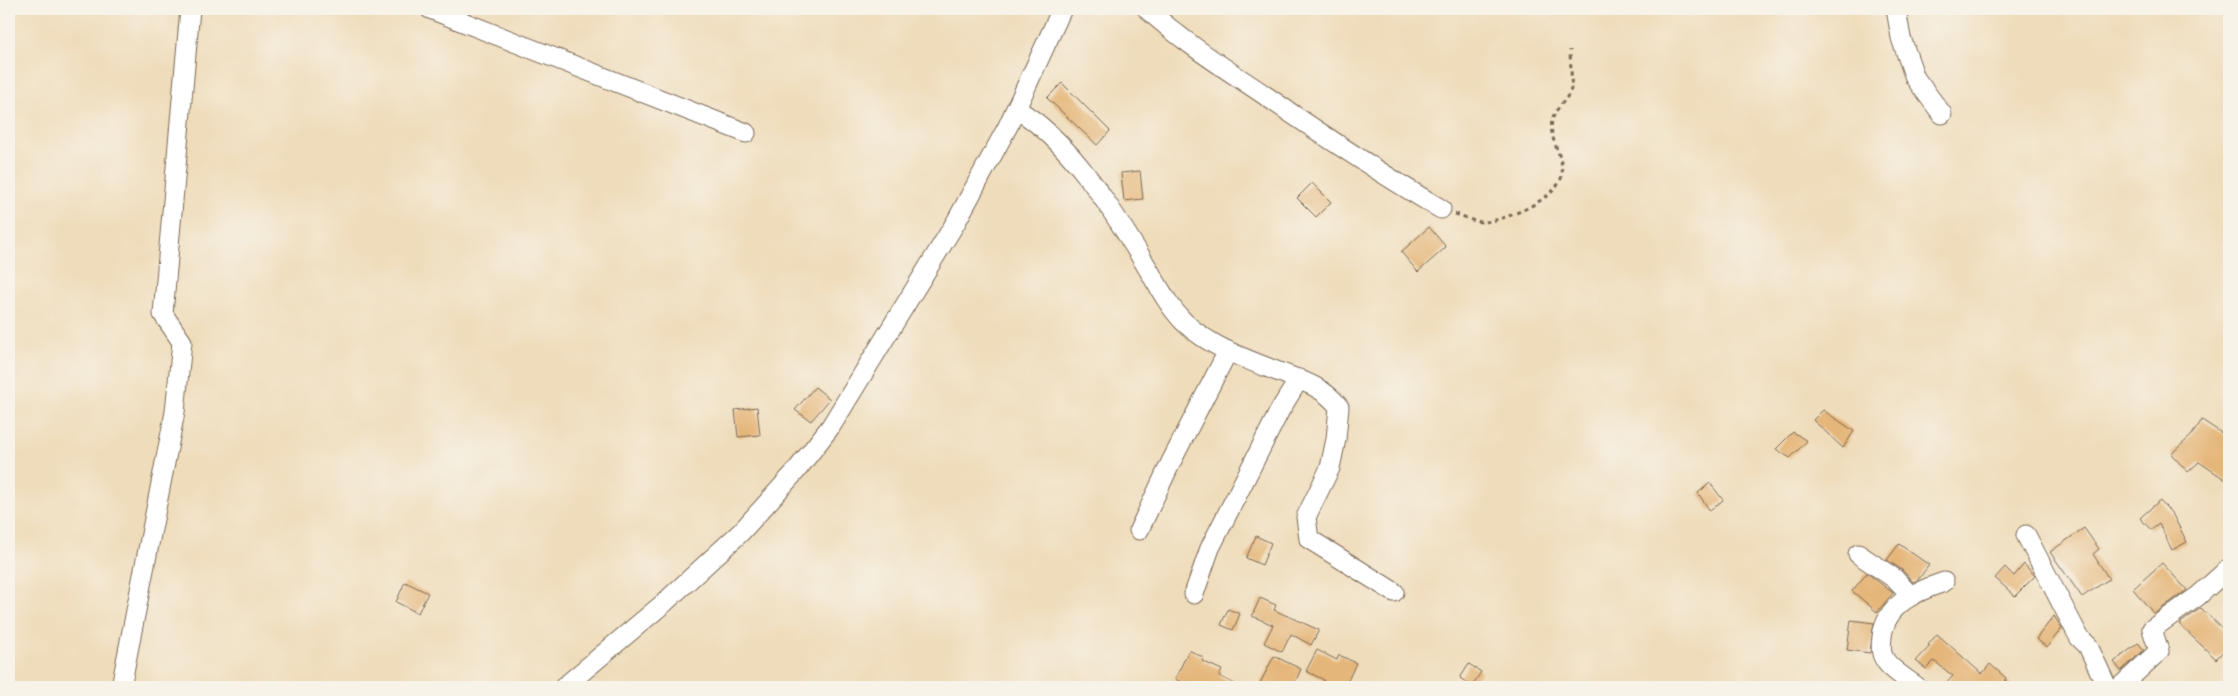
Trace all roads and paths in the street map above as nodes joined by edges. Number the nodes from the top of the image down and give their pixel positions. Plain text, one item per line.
1 (190, 9) edge
2 (430, 9) edge
3 (1062, 9) edge
4 (1147, 9) edge
5 (1896, 9) edge
6 (1570, 50) dead end
7 (1016, 109) junction
8 (1942, 114) dead end
9 (746, 133) dead end
10 (1441, 209) joint
11 (1228, 351) junction
12 (1299, 379) junction
13 (1139, 530) dead end
14 (2026, 536) dead end
15 (1858, 554) dead end
16 (2229, 568) edge
17 (1944, 582) dead end
18 (1394, 592) dead end
19 (1194, 594) dead end
20 (1912, 596) junction
21 (121, 687) edge
22 (564, 687) edge
23 (1917, 687) edge
24 (2107, 687) edge
25 (2120, 687) edge

1 - 21 street
2 - 9 street
3 - 7 street
4 - 10 street
5 - 8 street
6 - 10 path
7 - 11 street
7 - 22 street
11 - 12 street
11 - 13 street
12 - 18 street
12 - 19 street
14 - 24 street
15 - 20 street
16 - 25 street
17 - 20 street
20 - 23 street

